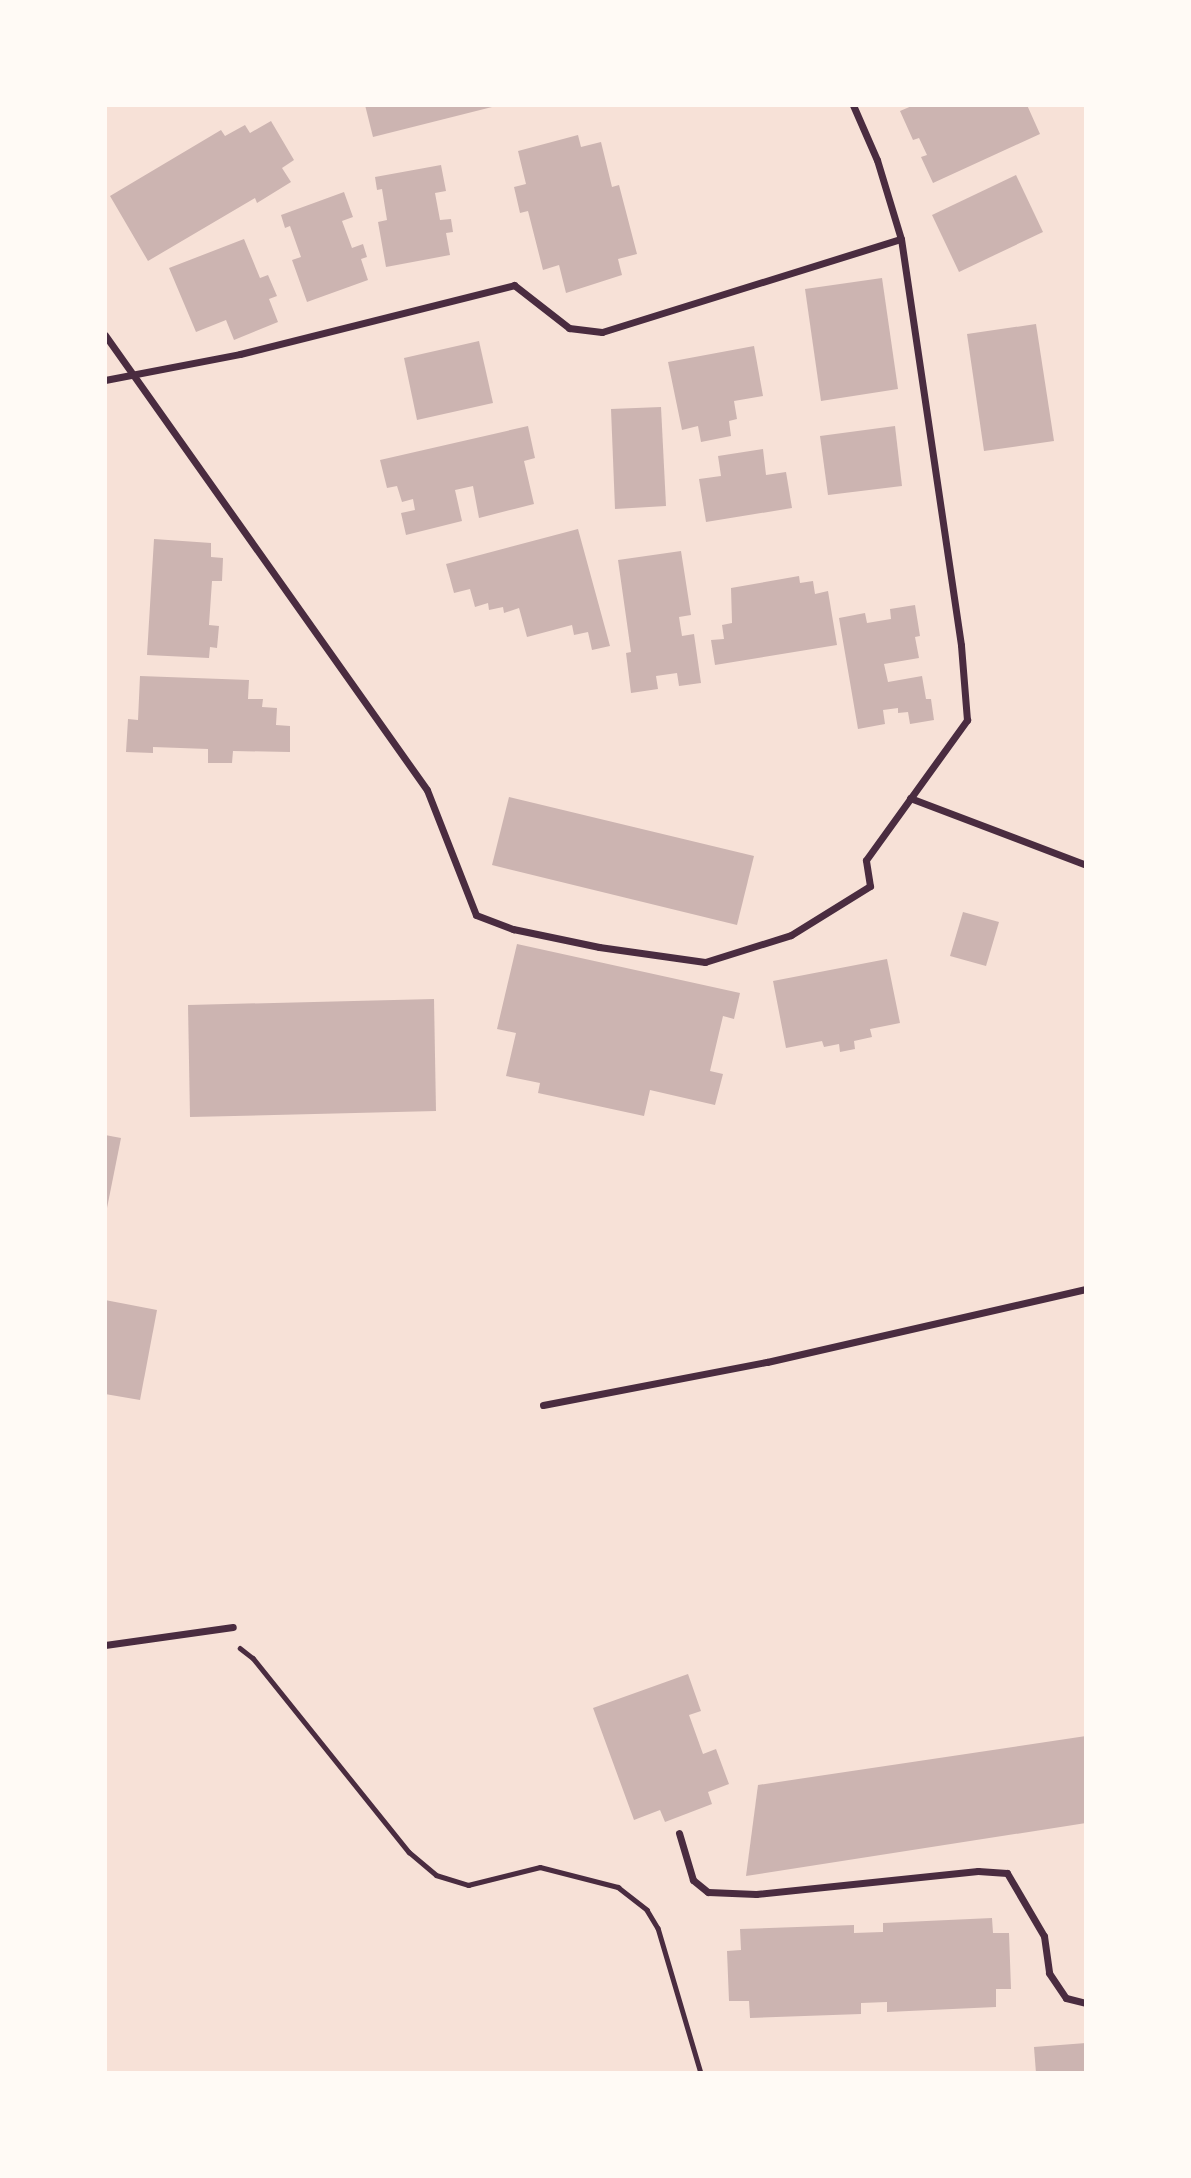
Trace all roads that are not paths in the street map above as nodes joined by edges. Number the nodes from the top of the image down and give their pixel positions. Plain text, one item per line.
1 (853, 105) edge
2 (901, 239) junction
3 (105, 335) edge
4 (133, 375) junction
5 (105, 380) edge
6 (910, 798) junction
7 (1086, 865) edge
8 (1086, 1289) edge
9 (543, 1405) dead end
10 (233, 1627) dead end
11 (105, 1645) edge
12 (679, 1833) dead end
13 (1086, 2003) edge

1 - 2 street
2 - 4 street
2 - 6 street
3 - 4 street
4 - 5 street
4 - 6 street
6 - 7 street
8 - 9 street
10 - 11 street
12 - 13 street

